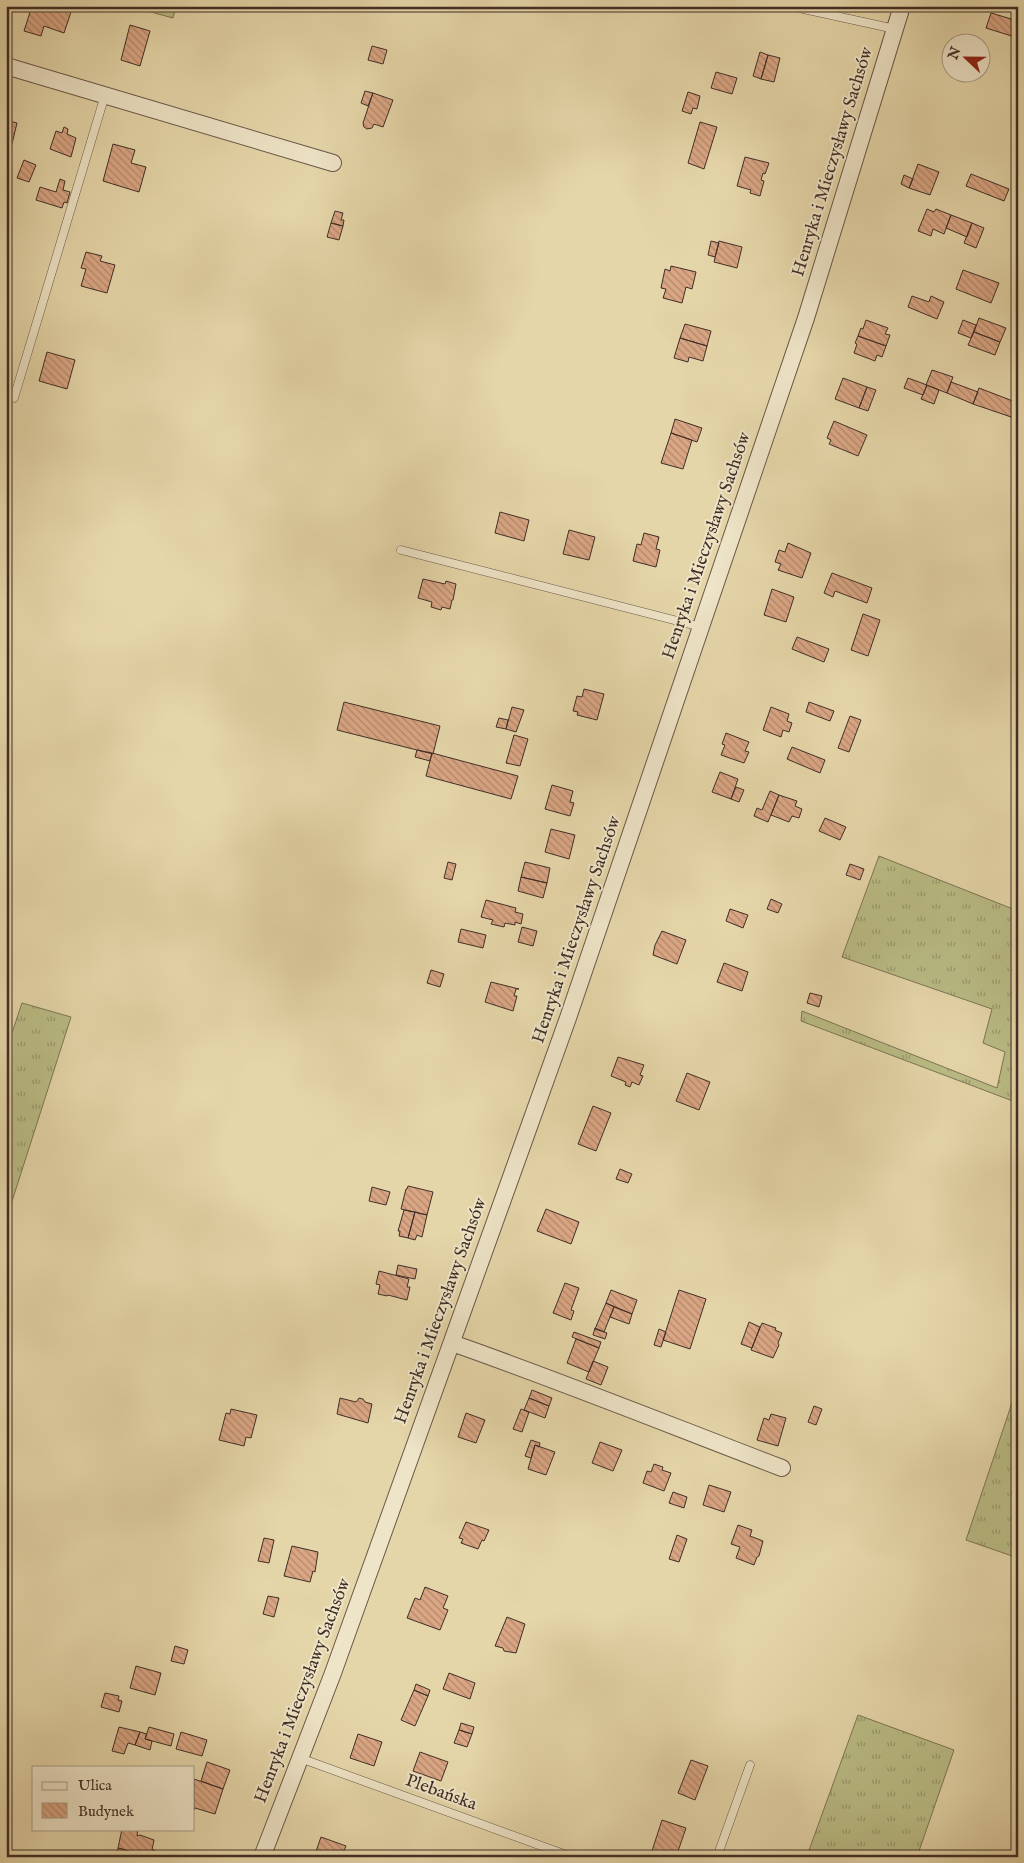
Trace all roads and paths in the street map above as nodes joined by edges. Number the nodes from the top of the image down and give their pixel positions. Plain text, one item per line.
1 (790, 6) edge
2 (902, 6) edge
3 (895, 30) junction
4 (6, 66) edge
5 (105, 95) junction
6 (333, 164) dead end
7 (14, 398) dead end
8 (401, 550) dead end
9 (701, 627) junction
10 (452, 1343) junction
11 (782, 1468) dead end
12 (300, 1758) junction
13 (750, 1765) dead end
14 (262, 1857) edge
15 (572, 1857) edge
16 (717, 1857) edge

1 - 3 lane
2 - 3 street, Henryka i Mieczysławy Sachsów
3 - 9 street, Henryka i Mieczysławy Sachsów
4 - 5 street
5 - 6 street
5 - 7 lane
8 - 9 lane
9 - 10 street, Henryka i Mieczysławy Sachsów
10 - 11 street
10 - 12 street, Henryka i Mieczysławy Sachsów
12 - 14 street, Henryka i Mieczysławy Sachsów
12 - 15 lane, Plebańska
13 - 16 lane

